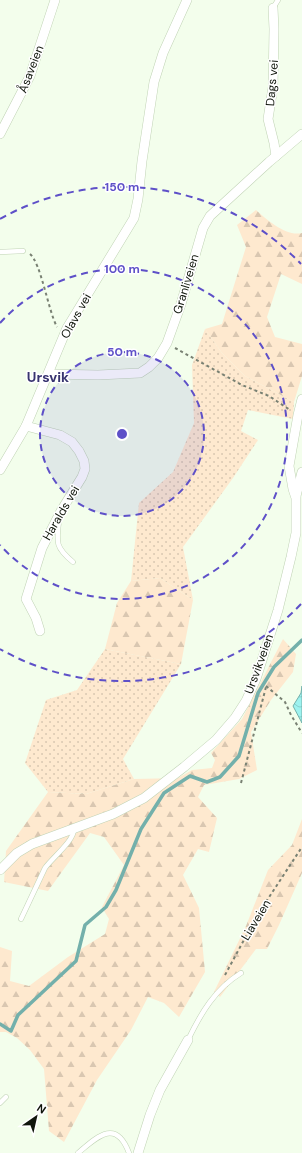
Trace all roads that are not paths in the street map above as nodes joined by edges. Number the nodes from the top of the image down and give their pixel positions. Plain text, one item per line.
1 (54, 0) edge
2 (187, 0) edge
3 (278, 0) edge
4 (273, 8) joint
5 (0, 134) edge
6 (302, 134) edge
7 (276, 156) junction
8 (23, 251) road end
9 (0, 252) edge
10 (49, 374) junction
11 (302, 399) edge
12 (26, 426) junction
13 (0, 470) edge
14 (302, 472) edge
15 (296, 498) junction
16 (60, 516) junction
17 (73, 562) dead end
18 (40, 631) dead end
19 (74, 829) junction
20 (0, 870) edge
21 (21, 919) dead end
22 (241, 973) dead end
23 (188, 1040) joint
24 (6, 1097) dead end
25 (0, 1103) edge
26 (78, 1153) edge
27 (128, 1153) edge
28 (138, 1153) edge

1 - 5 street, Åsaveien
2 - 10 street, Olavs vei
3 - 4 lane
4 - 7 street, Dags vei
6 - 7 street, Granliveien
7 - 10 street, Granliveien
8 - 9 lane
10 - 12 street, Olavs vei
11 - 15 street, Ursvikveien
12 - 13 street, Olavs vei
12 - 16 street, Haralds vei
14 - 15 street
15 - 19 street, Ursvikveien
16 - 17 lane
16 - 18 street, Haralds vei
19 - 20 street, Ursvikveien
19 - 21 lane
22 - 23 lane
23 - 28 street
24 - 25 lane
26 - 27 lane

